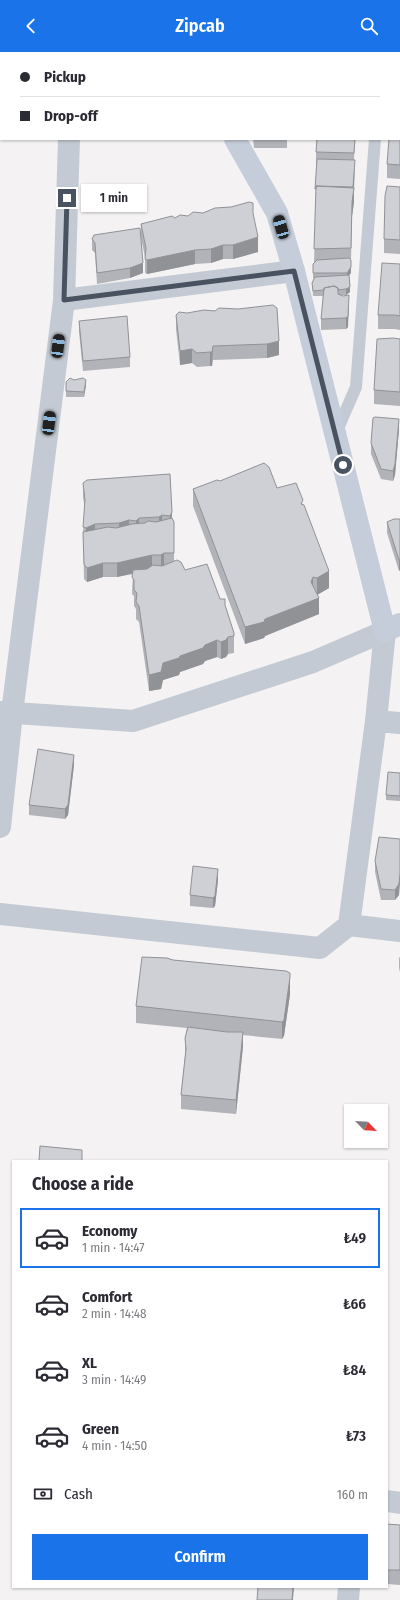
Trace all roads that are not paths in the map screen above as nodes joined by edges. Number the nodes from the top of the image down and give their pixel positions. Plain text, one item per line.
1 (69, 140) edge
2 (235, 140) edge
3 (375, 140) edge
4 (294, 271) junction
5 (64, 300) junction
6 (335, 435) junction
7 (392, 628) edge
8 (6, 713) edge
9 (376, 721) junction
10 (400, 723) edge
11 (0, 828) edge
12 (0, 914) edge
13 (349, 926) junction
14 (400, 931) edge
15 (388, 1501) edge
16 (400, 1503) edge
17 (349, 1588) edge
18 (348, 1600) edge

1 - 5 street
2 - 4 street
3 - 6 lane
4 - 5 street
4 - 6 street
5 - 8 street
6 - 7 street
7 - 8 street
7 - 9 street
8 - 11 street
9 - 10 street
9 - 13 street
12 - 13 street
13 - 14 street
15 - 16 street
17 - 18 street

